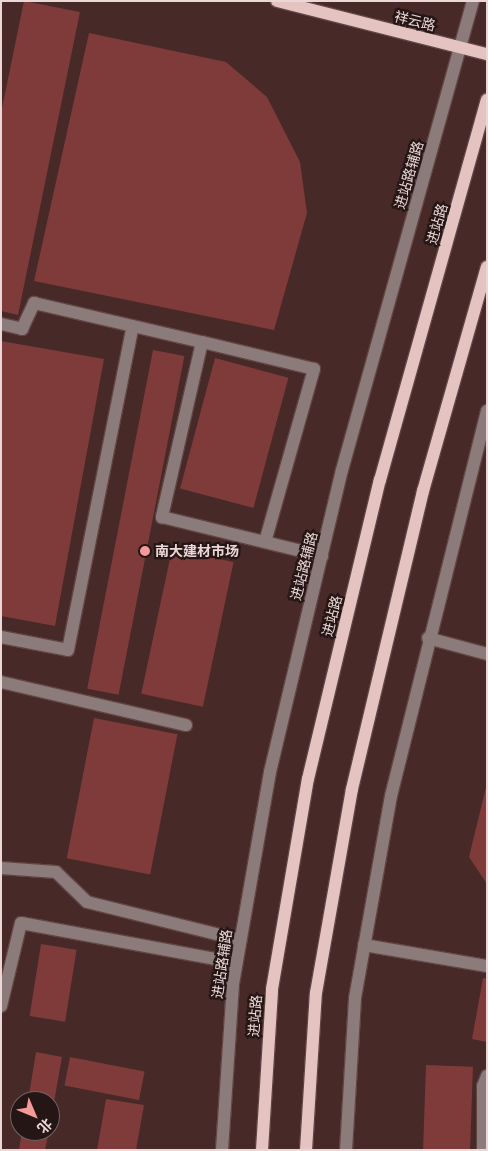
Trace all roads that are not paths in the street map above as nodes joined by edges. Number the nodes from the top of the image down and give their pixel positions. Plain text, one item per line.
1 (277, 1) edge
2 (473, 1) edge
3 (460, 48) junction
4 (487, 54) edge
5 (487, 100) edge
6 (487, 266) edge
7 (1, 324) edge
8 (133, 326) junction
9 (202, 342) junction
10 (487, 411) edge
11 (265, 542) junction
12 (322, 556) junction
13 (1, 637) edge
14 (428, 638) junction
15 (487, 654) edge
16 (1, 682) edge
17 (186, 725) dead end
18 (1, 868) edge
19 (240, 940) junction
20 (364, 945) junction
21 (236, 963) junction
22 (487, 966) edge
23 (1, 1006) edge
24 (487, 1076) edge
25 (222, 1150) edge
26 (262, 1150) edge
27 (306, 1150) edge
28 (346, 1150) edge
29 (483, 1150) edge

1 - 3 main road, 祥云路
2 - 3 street, 进站路辅路
3 - 4 main road, 祥云路
3 - 12 street, 进站路辅路
5 - 26 main road, 进站路
6 - 27 main road
7 - 8 street
8 - 9 street
8 - 13 street
9 - 11 street
9 - 11 street
10 - 14 street
11 - 12 street
12 - 19 street, 进站路辅路
14 - 15 street
14 - 20 street
16 - 17 street
18 - 19 street
19 - 21 street, 进站路辅路
20 - 22 street
20 - 28 street
21 - 23 street
21 - 25 street, 进站路辅路
24 - 29 street

